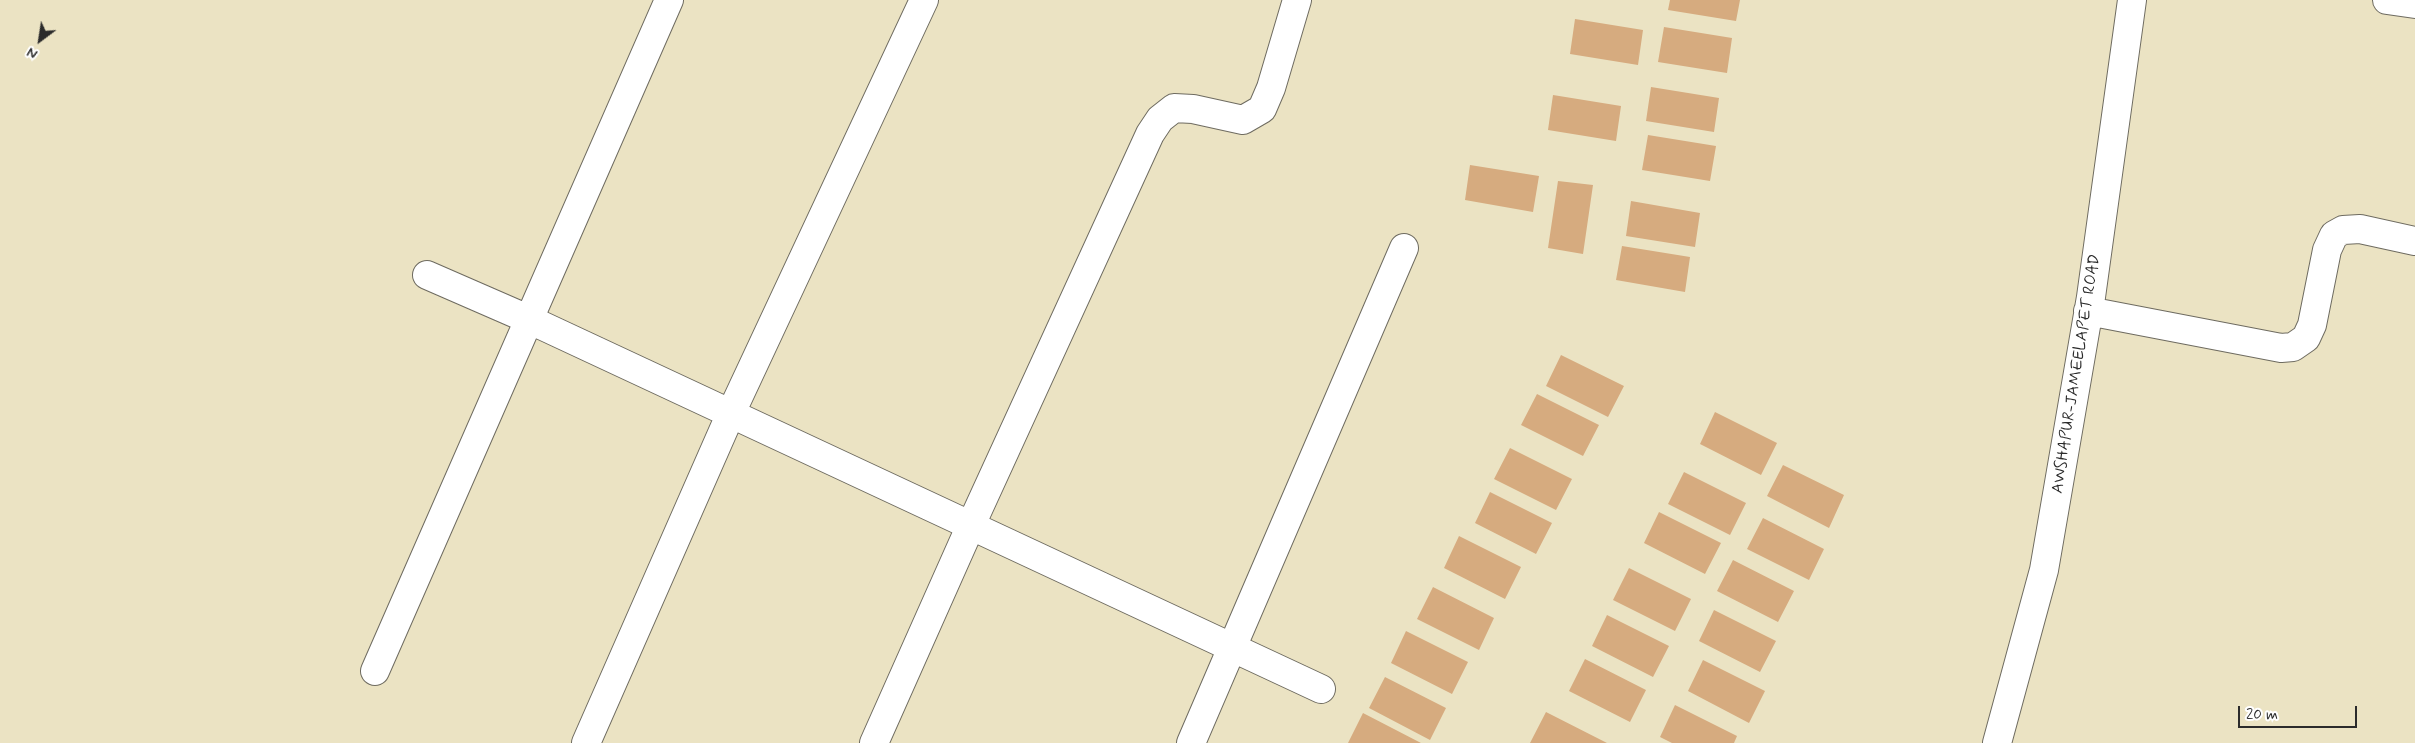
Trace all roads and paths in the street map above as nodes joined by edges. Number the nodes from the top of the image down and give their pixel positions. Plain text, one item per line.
1 (668, 0) edge
2 (924, 0) edge
3 (1297, 0) edge
4 (2132, 0) edge
5 (2387, 0) edge
6 (2415, 4) edge
7 (2415, 241) edge
8 (1404, 248) dead end
9 (427, 275) dead end
10 (2088, 311) junction
11 (528, 319) junction
12 (731, 413) junction
13 (970, 525) junction
14 (1233, 648) junction
15 (375, 671) dead end
16 (1321, 688) dead end
17 (586, 743) edge
18 (874, 743) edge
19 (1190, 743) edge
20 (1997, 743) edge

1 - 11 street
2 - 12 street
3 - 13 street
4 - 10 street, AWSHAPUR-JAMEELAPET ROAD
5 - 6 street
7 - 10 street
8 - 14 street
9 - 11 street
10 - 20 street, AWSHAPUR-JAMEELAPET ROAD
11 - 12 street
11 - 15 street
12 - 13 street
12 - 17 street
13 - 14 street
13 - 18 street
14 - 16 street
14 - 19 street

